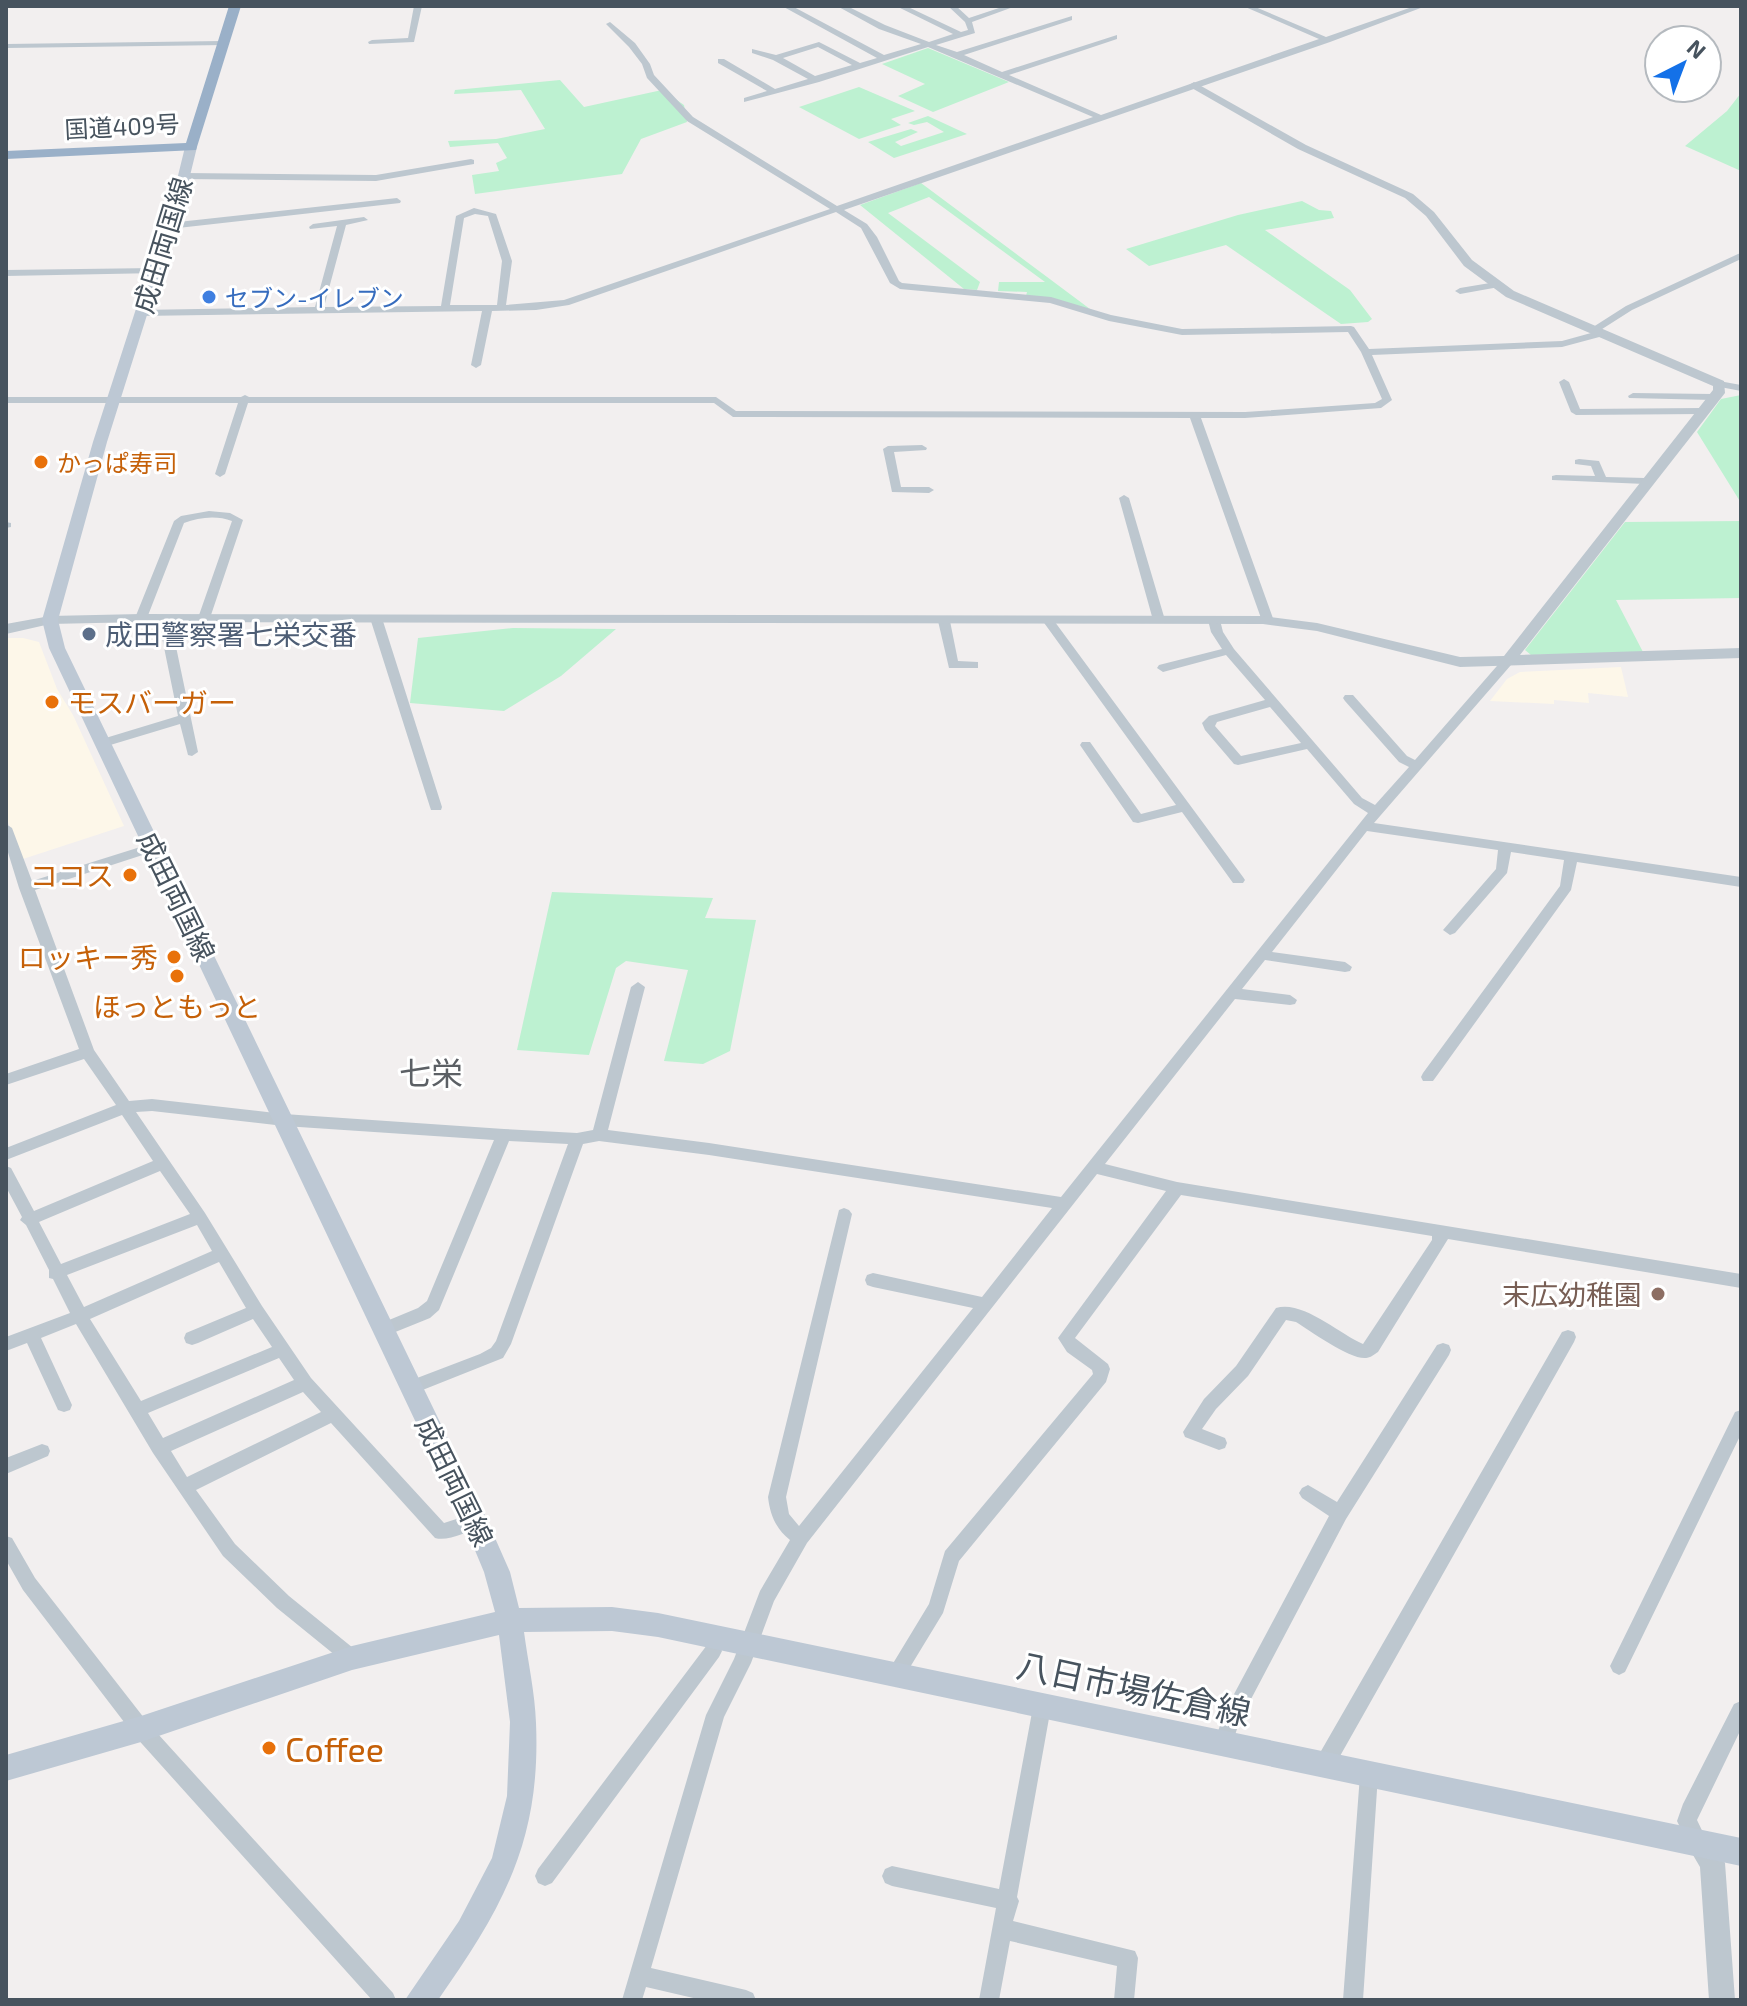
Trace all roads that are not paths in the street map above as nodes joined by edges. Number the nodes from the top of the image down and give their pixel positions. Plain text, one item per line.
1 (235, 6) edge
2 (418, 6) edge
3 (789, 6) edge
4 (841, 6) edge
5 (900, 6) edge
6 (952, 6) edge
7 (1012, 6) edge
8 (1247, 6) edge
9 (1422, 6) edge
10 (1069, 18) dead end
11 (968, 21) junction
12 (610, 24) dead end
13 (959, 34) junction
14 (1114, 37) dead end
15 (1327, 40) junction
16 (372, 42) dead end
17 (222, 43) junction
18 (929, 44) junction
19 (6, 46) edge
20 (755, 51) dead end
21 (957, 55) junction
22 (776, 58) junction
23 (883, 58) junction
24 (721, 61) dead end
25 (860, 66) junction
26 (1001, 75) junction
27 (816, 80) junction
28 (1194, 85) junction
29 (774, 92) junction
30 (747, 100) dead end
31 (1101, 118) junction
32 (191, 147) junction
33 (6, 155) edge
34 (471, 162) dead end
35 (184, 176) junction
36 (397, 201) dead end
37 (836, 209) junction
38 (364, 220) dead end
39 (342, 223) junction
40 (169, 226) junction
41 (313, 227) dead end
42 (1741, 256) edge
43 (155, 271) junction
44 (6, 273) edge
45 (1496, 285) junction
46 (1460, 291) dead end
47 (488, 307) junction
48 (501, 307) junction
49 (445, 308) junction
50 (319, 309) junction
51 (140, 313) junction
52 (1596, 332) junction
53 (1366, 352) junction
54 (476, 365) dead end
55 (1564, 382) dead end
56 (1741, 388) edge
57 (1716, 391) junction
58 (1633, 396) dead end
59 (114, 398) junction
60 (245, 398) junction
61 (6, 400) edge
62 (1701, 411) junction
63 (1194, 414) junction
64 (922, 448) dead end
65 (1579, 462) dead end
66 (220, 474) dead end
67 (1556, 478) dead end
68 (1602, 479) junction
69 (1645, 481) junction
70 (929, 490) dead end
71 (1124, 498) dead end
72 (141, 618) junction
73 (164, 618) junction
74 (204, 618) junction
75 (376, 618) junction
76 (50, 620) junction
77 (1048, 620) junction
78 (1159, 620) junction
79 (1214, 620) junction
80 (944, 621) junction
81 (1268, 621) junction
82 (6, 629) edge
83 (1229, 651) junction
84 (1741, 653) edge
85 (1507, 662) junction
86 (974, 665) dead end
87 (1163, 668) dead end
88 (1349, 698) dead end
89 (1273, 702) junction
90 (186, 718) junction
91 (103, 743) junction
92 (1086, 745) dead end
93 (1309, 745) junction
94 (192, 752) dead end
95 (1415, 765) junction
96 (436, 807) dead end
97 (1185, 807) junction
98 (1376, 812) junction
99 (1364, 826) junction
100 (6, 828) edge
101 (153, 847) junction
102 (10, 848) edge
103 (1505, 849) junction
104 (1571, 858) junction
105 (1238, 880) dead end
106 (1741, 882) edge
107 (26, 888) junction
108 (1450, 930) dead end
109 (1261, 955) junction
110 (1345, 967) dead end
111 (638, 987) dead end
112 (1231, 993) junction
113 (1290, 1000) dead end
114 (87, 1052) junction
115 (1428, 1077) dead end
116 (6, 1080) edge
117 (127, 1107) junction
118 (284, 1120) junction
119 (504, 1135) junction
120 (599, 1135) junction
121 (577, 1139) junction
122 (6, 1154) edge
123 (163, 1163) junction
124 (1094, 1167) junction
125 (6, 1172) edge
126 (1177, 1188) junction
127 (1065, 1204) junction
128 (844, 1214) dead end
129 (200, 1217) junction
130 (28, 1220) junction
131 (1440, 1232) junction
132 (223, 1253) junction
133 (55, 1273) junction
134 (873, 1280) dead end
135 (1741, 1281) edge
136 (987, 1305) junction
137 (256, 1311) junction
138 (80, 1316) junction
139 (383, 1330) junction
140 (31, 1334) junction
141 (1568, 1337) dead end
142 (192, 1338) dead end
143 (6, 1344) edge
144 (282, 1350) junction
145 (1443, 1350) dead end
146 (305, 1383) junction
147 (410, 1388) junction
148 (64, 1405) dead end
149 (136, 1411) junction
150 (333, 1414) junction
151 (1741, 1417) edge
152 (1219, 1443) dead end
153 (159, 1448) junction
154 (42, 1451) dead end
155 (6, 1466) edge
156 (184, 1487) junction
157 (1308, 1493) dead end
158 (1340, 1513) junction
159 (475, 1521) junction
160 (801, 1537) junction
161 (6, 1544) edge
162 (510, 1620) junction
163 (749, 1644) junction
164 (713, 1651) dead end
165 (352, 1658) junction
166 (1619, 1666) dead end
167 (895, 1676) junction
168 (1042, 1707) junction
169 (1741, 1710) edge
170 (141, 1729) junction
171 (1223, 1743) junction
172 (1324, 1765) junction
173 (6, 1768) edge
174 (1369, 1775) junction
175 (1698, 1843) junction
176 (1741, 1852) edge
177 (545, 1876) dead end
178 (892, 1876) dead end
179 (1009, 1901) junction
180 (1003, 1929) junction
181 (639, 1975) junction
182 (386, 2000) edge
183 (420, 2000) edge
184 (632, 2000) edge
185 (746, 2000) edge
186 (989, 2000) edge
187 (1124, 2000) edge
188 (1353, 2000) edge
189 (1722, 2000) edge

1 - 17 highway, 国道409号
2 - 16 street
3 - 23 street
4 - 18 street
5 - 13 street
6 - 11 street
7 - 11 street
8 - 15 street
9 - 15 street
10 - 21 street
11 - 13 street
12 - 37 street
13 - 18 street
14 - 26 street
15 - 28 street
17 - 19 street
17 - 32 highway, 国道409号
18 - 21 street
18 - 23 street
20 - 22 street
21 - 26 street
22 - 25 street
22 - 27 street
23 - 25 street
24 - 29 street
25 - 27 street
26 - 31 street
27 - 29 street
28 - 31 street
28 - 45 street
29 - 30 street
31 - 37 street
32 - 33 highway, 国道409号
32 - 35 main road, 成田両国線
34 - 35 street
35 - 40 main road, 成田両国線
36 - 40 street
37 - 48 street
37 - 53 street
38 - 39 street
39 - 41 street
39 - 50 street
40 - 43 main road, 成田両国線
42 - 52 street
43 - 44 street
43 - 51 main road, 成田両国線
45 - 46 street
45 - 52 street
47 - 48 street
47 - 49 street
47 - 54 street
48 - 49 street
49 - 50 street
50 - 51 street
51 - 59 main road, 成田両国線
52 - 53 street
52 - 57 street
53 - 63 street
55 - 62 street
56 - 57 street
57 - 58 street
57 - 62 street
59 - 60 street
59 - 61 street
59 - 76 main road, 成田両国線
60 - 63 street
60 - 66 street
62 - 69 street
63 - 81 street
64 - 70 street
65 - 68 street
67 - 68 street
68 - 69 street
69 - 85 street
71 - 78 street
72 - 73 street
72 - 74 street
72 - 76 street
73 - 74 street
73 - 90 street
74 - 75 street
75 - 80 street
75 - 96 street
76 - 82 street
76 - 91 main road, 成田両国線
77 - 78 street
77 - 80 street
77 - 97 street
78 - 79 street
79 - 81 street
79 - 83 street
80 - 86 street
81 - 85 street
83 - 87 street
83 - 89 street
84 - 85 street
85 - 95 street
88 - 95 street
89 - 93 street
89 - 93 street
90 - 91 street
90 - 94 street
91 - 101 main road, 成田両国線
92 - 97 street
93 - 98 street
95 - 98 street
97 - 105 street
98 - 99 street
99 - 103 street
99 - 109 street
100 - 102 street
101 - 107 street
101 - 118 main road, 成田両国線
102 - 107 street
103 - 104 street
103 - 108 street
104 - 106 street
104 - 115 street
107 - 114 street
109 - 110 street
109 - 112 street
111 - 120 street
112 - 113 street
112 - 124 street
114 - 116 street
114 - 117 street
117 - 118 street
117 - 122 street
117 - 123 street
118 - 119 street
118 - 139 main road, 成田両国線
119 - 121 street
119 - 139 street
120 - 121 street
120 - 127 street
121 - 147 street
123 - 129 street
123 - 130 street
124 - 126 street
124 - 127 street
125 - 130 street
126 - 131 street
126 - 167 street
127 - 136 street
128 - 160 street
129 - 132 street
129 - 133 street
130 - 133 street
131 - 135 street
131 - 152 street
132 - 137 street
132 - 138 street
133 - 138 street
134 - 136 street
136 - 160 street
137 - 142 street
137 - 144 street
138 - 140 street
138 - 149 street
139 - 147 main road, 成田両国線
140 - 143 street
140 - 148 street
141 - 172 street
144 - 146 street
144 - 149 street
145 - 158 street
146 - 150 street
146 - 153 street
147 - 159 main road, 成田両国線
149 - 153 street
150 - 156 street
150 - 159 street
151 - 166 street
153 - 156 street
154 - 155 street
156 - 165 street
157 - 158 street
158 - 171 street
159 - 162 main road, 成田両国線
160 - 163 street
161 - 170 street
162 - 163 main road, 八日市場佐倉線
162 - 165 main road
162 - 183 main road, 成田両国線
163 - 167 main road, 八日市場佐倉線
163 - 181 street
164 - 177 street
165 - 170 main road
167 - 168 main road, 八日市場佐倉線
168 - 171 main road, 八日市場佐倉線
168 - 179 street
169 - 175 street
170 - 173 main road
170 - 182 street
171 - 172 main road, 八日市場佐倉線
172 - 174 main road, 八日市場佐倉線
174 - 175 main road, 八日市場佐倉線
174 - 188 street
175 - 176 main road, 八日市場佐倉線
175 - 189 street
178 - 179 street
179 - 180 street
180 - 186 street
180 - 187 street
181 - 184 street
181 - 185 street

